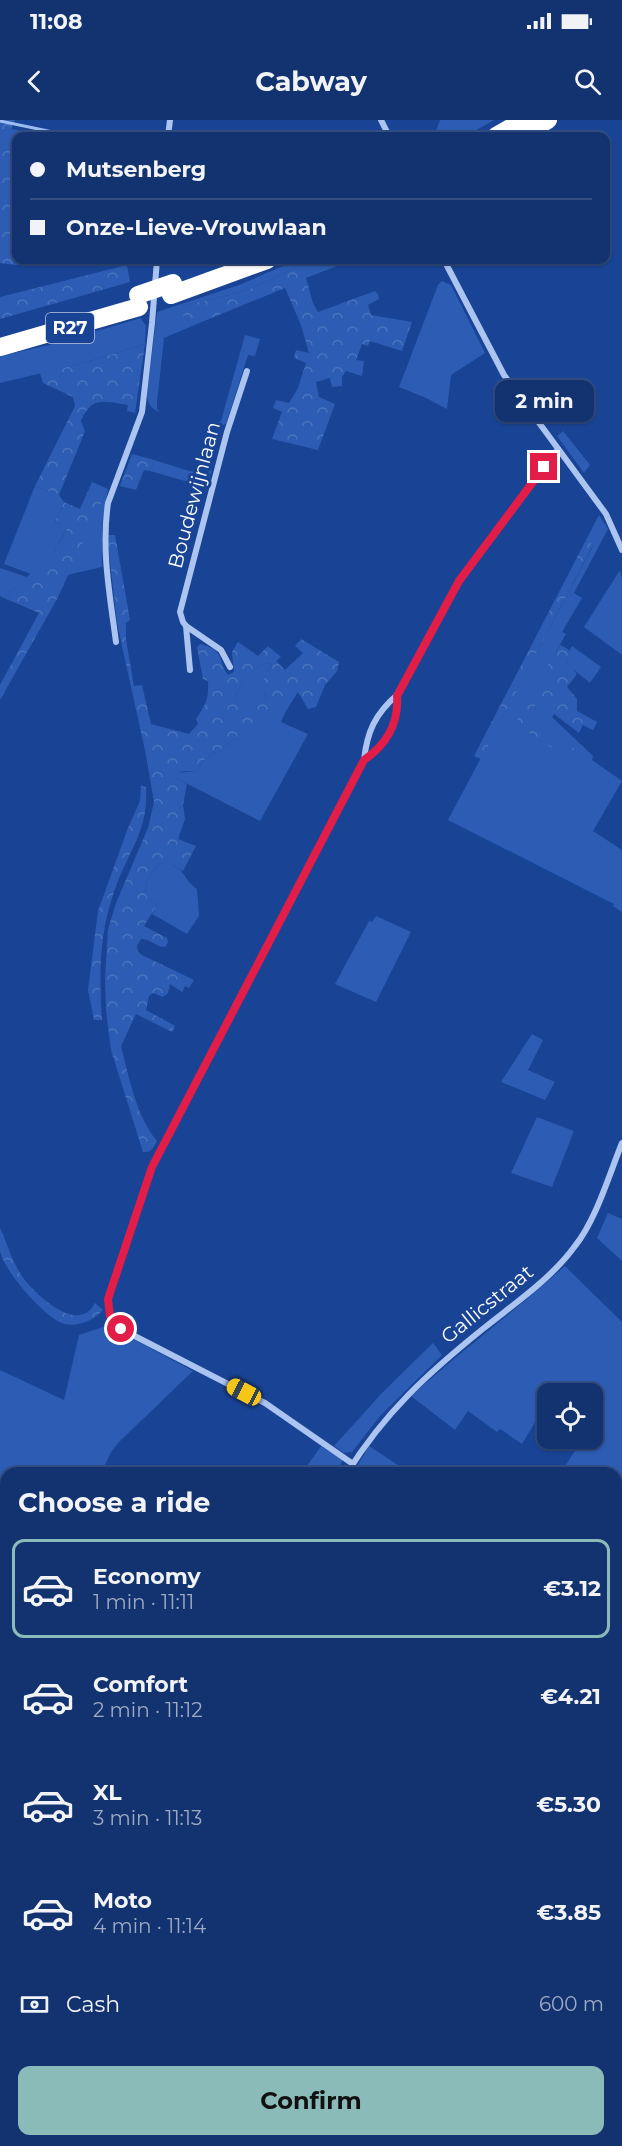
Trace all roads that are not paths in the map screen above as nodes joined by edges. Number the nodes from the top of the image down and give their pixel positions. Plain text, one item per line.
1 (524, 120) edge
2 (548, 120) edge
3 (503, 132) edge
4 (527, 132) edge
5 (157, 264) edge
6 (227, 264) edge
7 (257, 264) edge
8 (446, 264) edge
9 (172, 289) junction
10 (138, 301) junction
11 (0, 334) edge
12 (0, 347) edge
13 (247, 371) dead end
14 (558, 448) junction
15 (622, 550) edge
16 (186, 626) junction
17 (116, 642) dead end
18 (230, 667) dead end
19 (190, 670) dead end
20 (397, 696) junction
21 (364, 760) junction
22 (622, 1143) edge
23 (353, 1464) junction
24 (351, 1467) edge

1 - 3 highway
2 - 4 highway
5 - 17 street
6 - 9 highway, R27
7 - 9 highway, R27
8 - 14 street
9 - 10 highway, R27
10 - 11 highway, R27
10 - 12 highway, R27
13 - 16 street, Boudewijnlaan
14 - 15 street
14 - 20 street
16 - 18 street
16 - 19 street, Boudewijnlaan
20 - 21 street
20 - 21 street
21 - 23 street
22 - 23 street, Gallicstraat
23 - 24 street, Gallicstraat

